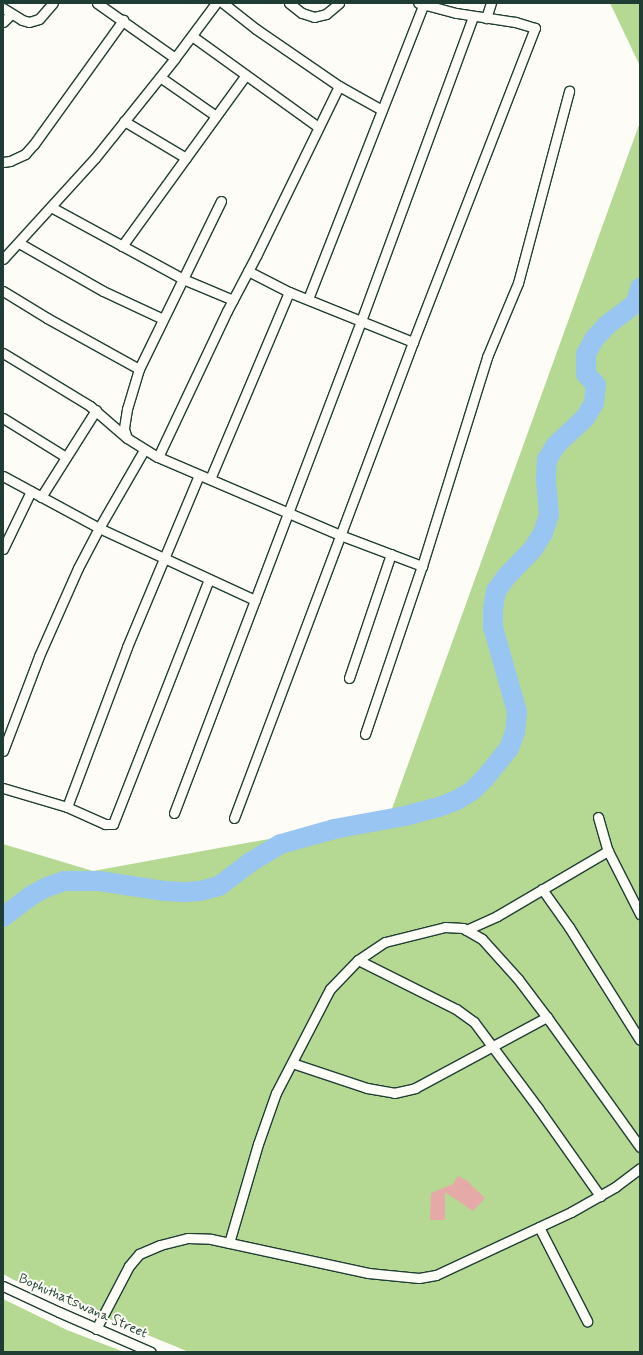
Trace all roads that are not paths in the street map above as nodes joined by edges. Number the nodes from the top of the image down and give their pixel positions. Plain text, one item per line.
1 (53, 3) edge
2 (97, 3) edge
3 (216, 3) edge
4 (223, 3) edge
5 (289, 3) edge
6 (338, 3) edge
7 (491, 3) edge
8 (420, 4) edge
9 (3, 8) edge
10 (11, 14) junction
11 (473, 16) junction
12 (486, 18) junction
13 (123, 20) junction
14 (3, 22) edge
15 (192, 36) junction
16 (175, 58) junction
17 (246, 75) junction
18 (160, 77) junction
19 (339, 86) junction
20 (569, 91) dead end
21 (382, 110) junction
22 (216, 116) junction
23 (124, 122) junction
24 (318, 127) junction
25 (186, 158) junction
26 (3, 162) edge
27 (221, 201) dead end
28 (51, 207) junction
29 (19, 243) junction
30 (122, 246) junction
31 (3, 260) edge
32 (248, 271) junction
33 (183, 279) junction
34 (3, 290) edge
35 (289, 292) junction
36 (308, 299) junction
37 (233, 300) junction
38 (163, 319) junction
39 (361, 321) junction
40 (412, 342) junction
41 (3, 353) edge
42 (139, 369) junction
43 (96, 410) junction
44 (3, 418) edge
45 (126, 438) junction
46 (144, 450) junction
47 (66, 457) junction
48 (158, 457) junction
49 (199, 475) junction
50 (3, 476) edge
51 (210, 479) junction
52 (31, 491) junction
53 (41, 497) junction
54 (288, 513) junction
55 (99, 528) junction
56 (340, 535) junction
57 (3, 549) edge
58 (391, 554) junction
59 (164, 559) junction
60 (422, 566) junction
61 (209, 579) junction
62 (255, 600) junction
63 (349, 678) dead end
64 (365, 734) dead end
65 (3, 751) edge
66 (3, 788) edge
67 (67, 807) junction
68 (174, 813) dead end
69 (598, 817) dead end
70 (234, 818) dead end
71 (608, 851) junction
72 (542, 889) junction
73 (640, 914) edge
74 (466, 930) junction
75 (358, 960) junction
76 (547, 1016) junction
77 (640, 1040) edge
78 (492, 1047) junction
79 (292, 1063) junction
80 (640, 1147) edge
81 (640, 1168) edge
82 (600, 1196) junction
83 (539, 1227) junction
84 (229, 1243) junction
85 (3, 1286) edge
86 (587, 1321) dead end
87 (96, 1329) junction
88 (151, 1352) edge

1 - 10 street
2 - 13 street
3 - 15 street
4 - 19 street
5 - 6 street
7 - 12 street
8 - 11 street
8 - 21 street
9 - 10 street
10 - 14 street
11 - 12 street
11 - 39 street
12 - 40 street
13 - 16 street
13 - 26 street
15 - 16 street
15 - 17 street
16 - 18 street
17 - 22 street
17 - 24 street
18 - 22 street
18 - 23 street
19 - 21 street
19 - 24 street
20 - 60 street
21 - 36 street
22 - 25 street
23 - 25 street
23 - 28 street
24 - 32 street
25 - 30 street
27 - 33 street
28 - 29 street
28 - 30 street
29 - 31 street
29 - 38 street
30 - 33 street
32 - 35 street
32 - 37 street
33 - 37 street
33 - 38 street
34 - 42 street
35 - 36 street
35 - 51 street
36 - 39 street
37 - 48 street
38 - 42 street
39 - 40 street
39 - 54 street
40 - 56 street
41 - 43 street
42 - 45 street
43 - 45 street
43 - 47 street
44 - 47 street
45 - 46 street
46 - 48 street
46 - 55 street
47 - 53 street
48 - 49 street
49 - 51 street
49 - 59 street
50 - 52 street
51 - 54 street
52 - 53 street
52 - 57 street
53 - 55 street
54 - 56 street
54 - 62 street
55 - 59 street
55 - 65 street
56 - 58 street
56 - 70 street
58 - 60 street
58 - 63 street
59 - 61 street
59 - 67 street
60 - 64 street
61 - 62 street
61 - 67 street
62 - 68 street
66 - 67 street
69 - 71 street
71 - 72 street
71 - 73 street
72 - 74 street
72 - 77 street
74 - 75 street
74 - 76 street
75 - 78 street
75 - 79 street
76 - 78 street
76 - 80 street
78 - 79 street
78 - 82 street
79 - 84 street
81 - 82 street
82 - 83 street
83 - 84 street
83 - 86 street
84 - 87 street
85 - 87 street, Bophuthatswana Street
87 - 88 street, Bophuthatswana Street

